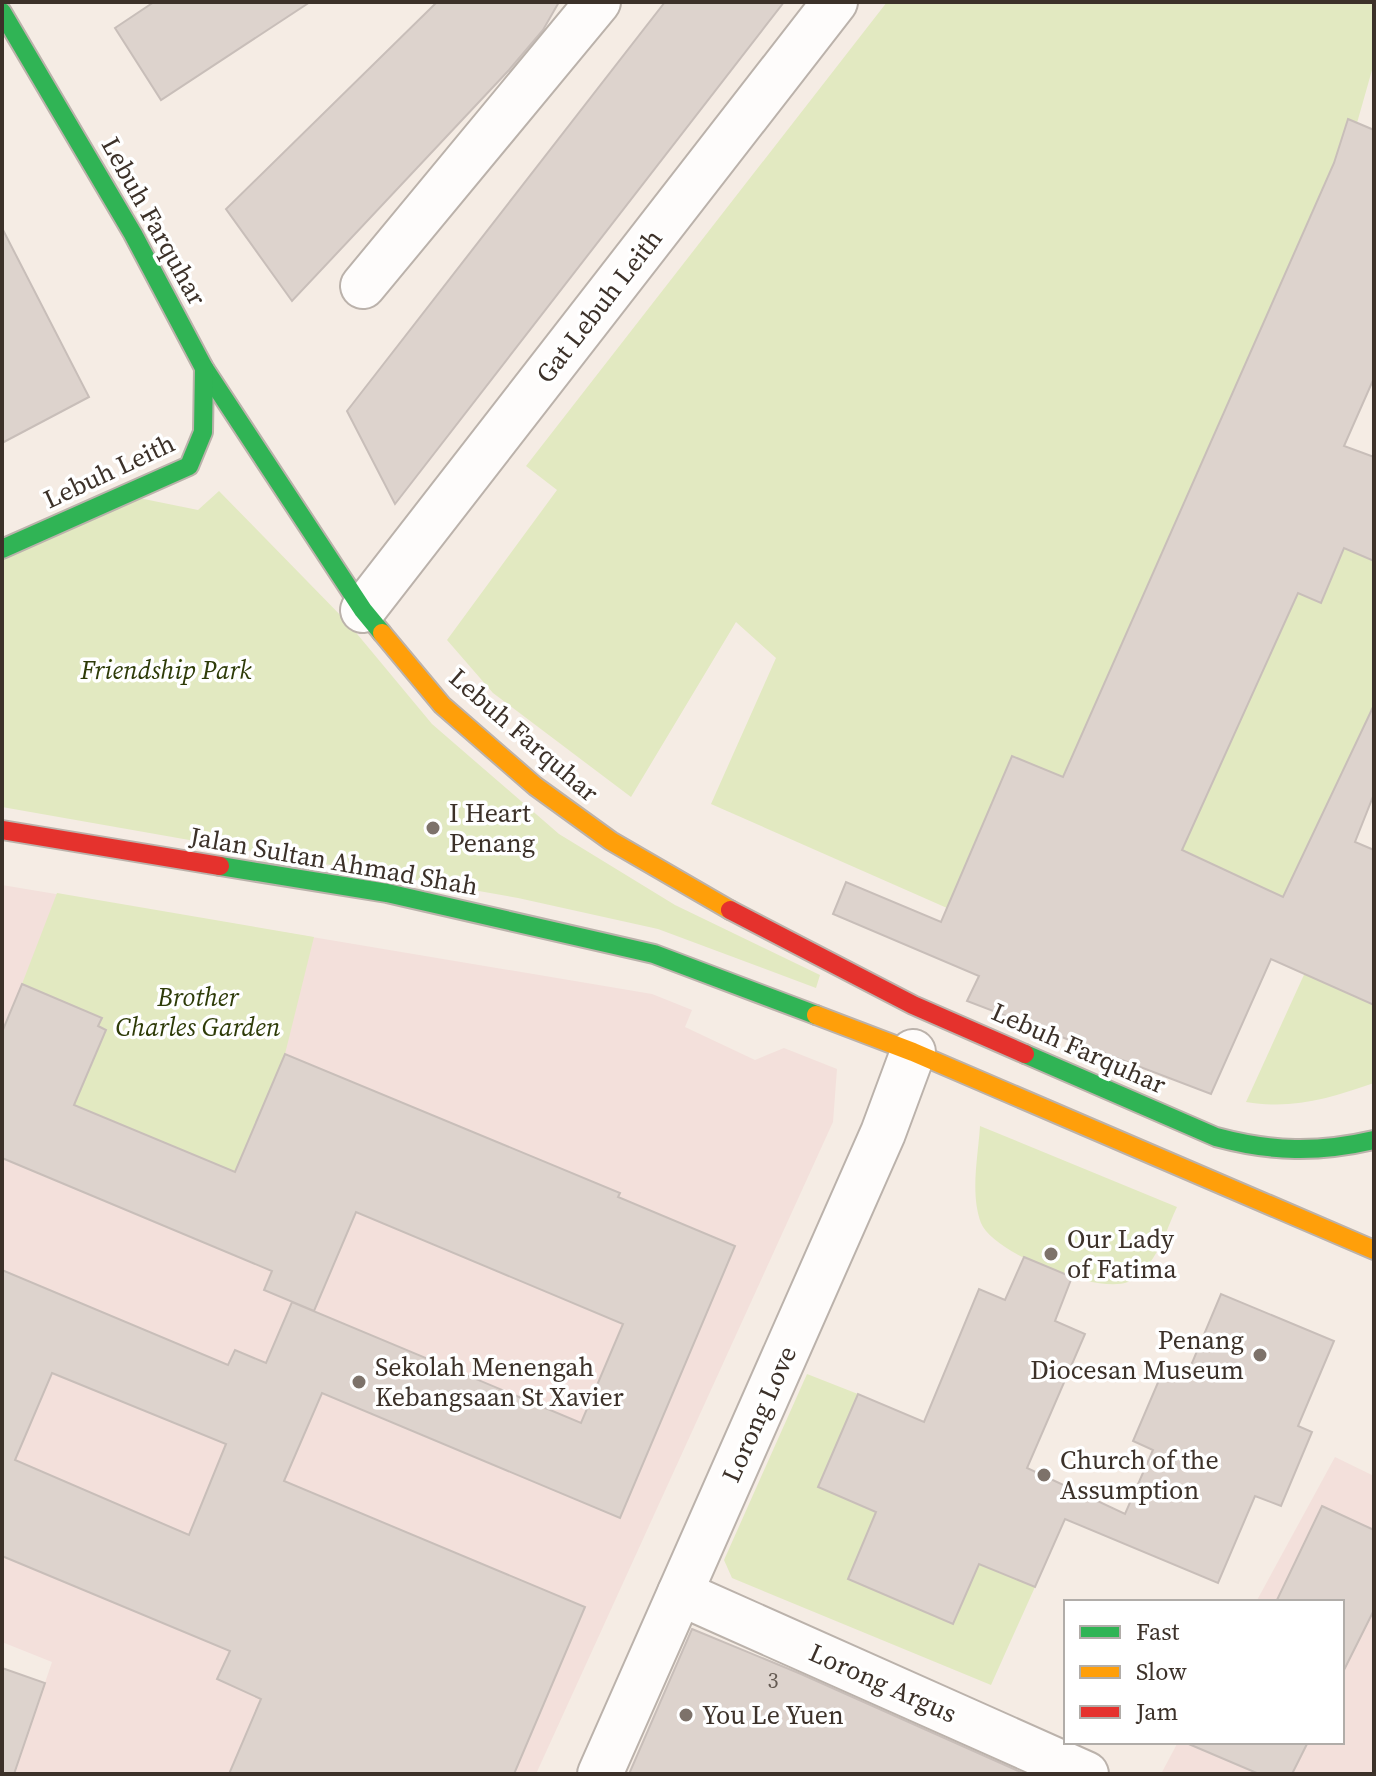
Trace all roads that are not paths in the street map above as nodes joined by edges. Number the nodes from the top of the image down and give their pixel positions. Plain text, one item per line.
1 (598, 2) edge
2 (835, 2) edge
3 (2, 12) edge
4 (363, 286) dead end
5 (204, 368) junction
6 (2, 549) edge
7 (363, 610) junction
8 (2, 830) edge
9 (913, 1052) junction
10 (1374, 1140) edge
11 (1374, 1250) edge
12 (680, 1593) junction
13 (600, 1774) edge
14 (1086, 1774) edge

1 - 4 street
2 - 7 street, Gat Lebuh Leith
3 - 5 main road, Lebuh Farquhar
5 - 6 main road, Lebuh Leith
5 - 7 main road, Lebuh Farquhar
7 - 10 main road, Lebuh Farquhar
8 - 9 main road, Jalan Sultan Ahmad Shah
9 - 11 main road
9 - 12 street, Lorong Love
12 - 13 street, Lorong Love
12 - 14 street, Lorong Argus

